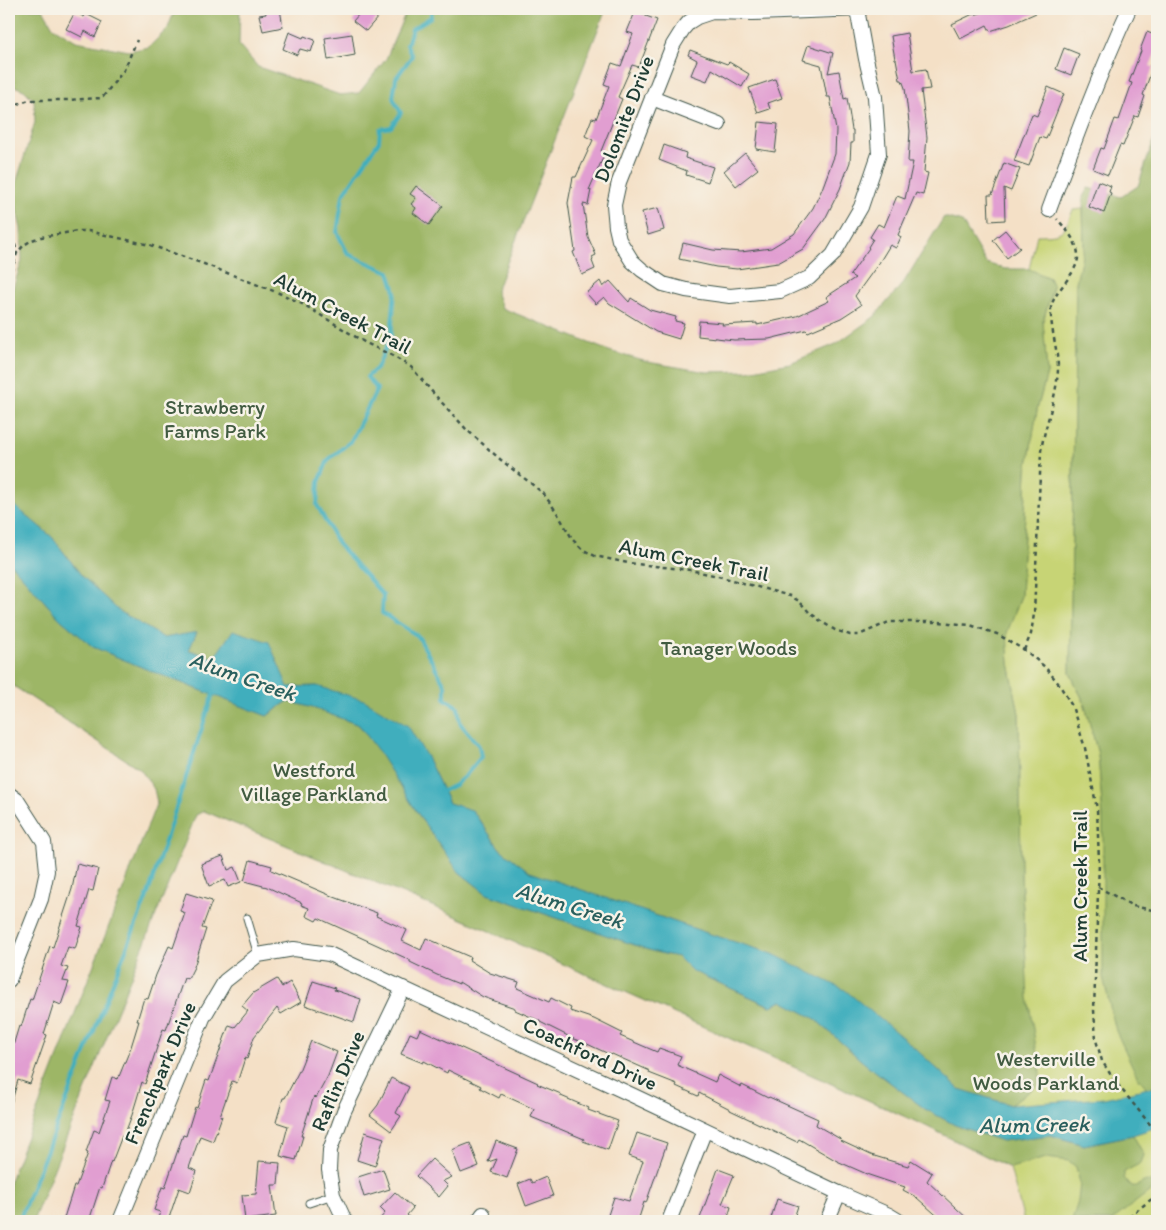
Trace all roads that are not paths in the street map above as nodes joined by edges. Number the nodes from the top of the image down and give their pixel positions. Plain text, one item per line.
1 (859, 9) edge
2 (1129, 9) edge
3 (753, 11) edge
4 (652, 98) junction
5 (719, 124) dead end
6 (1049, 210) road end
7 (9, 794) edge
8 (247, 918) dead end
9 (258, 955) junction
10 (9, 980) edge
11 (403, 988) junction
12 (705, 1130) junction
13 (838, 1193) junction
14 (333, 1194) junction
15 (309, 1203) dead end
16 (120, 1221) edge
17 (345, 1221) edge
18 (669, 1221) edge
19 (828, 1221) edge
20 (899, 1221) edge

1 - 3 street, Dolomite Drive
1 - 4 street, Dolomite Drive
2 - 6 street
3 - 4 street, Dolomite Drive
4 - 5 street
7 - 10 street
8 - 9 lane
9 - 11 street, Coachford Drive
9 - 16 street, Frenchpark Drive
11 - 12 street, Coachford Drive
11 - 14 street, Raflin Drive
12 - 13 street, Coachford Drive
12 - 18 street
13 - 19 street
13 - 20 street, Coachford Drive
14 - 15 lane
14 - 17 street, Raflin Drive

